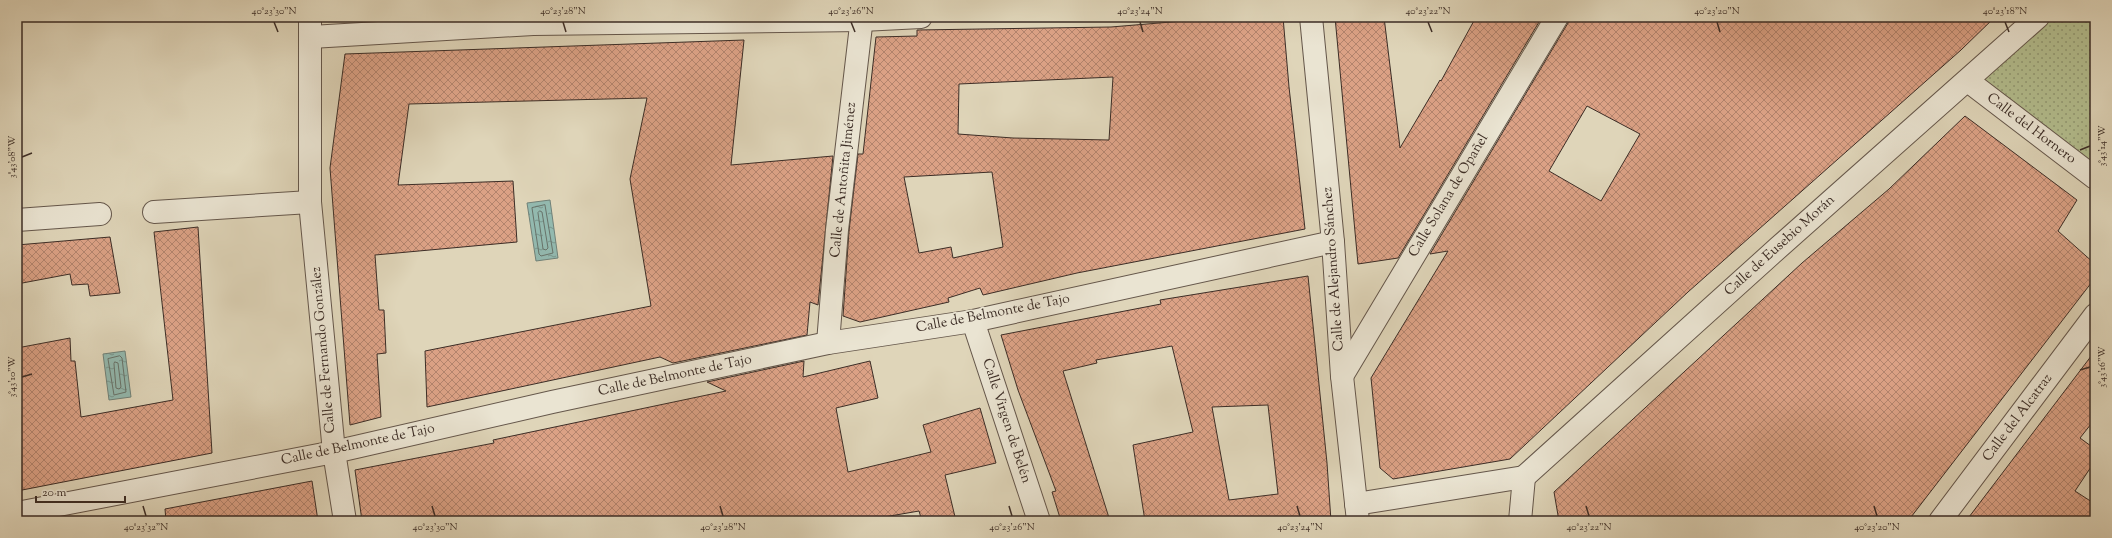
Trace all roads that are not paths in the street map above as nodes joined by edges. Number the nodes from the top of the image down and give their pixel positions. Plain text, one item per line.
1 (920, 17) edge
2 (1311, 17) edge
3 (1557, 17) edge
4 (2038, 17) edge
5 (862, 18) edge
6 (533, 21) edge
7 (311, 27) edge
8 (1968, 81) junction
9 (2095, 178) edge
10 (310, 202) junction
11 (154, 212) dead end
12 (100, 214) dead end
13 (17, 220) edge
14 (1333, 242) junction
15 (2095, 315) edge
16 (973, 320) junction
17 (828, 343) junction
18 (1342, 376) junction
19 (334, 452) junction
20 (1524, 477) junction
21 (1357, 512) edge
22 (17, 513) edge
23 (345, 521) edge
24 (1039, 521) edge
25 (1520, 521) edge
26 (1940, 521) edge

1 - 5 street
2 - 14 street, Calle de Alejandro Sánchez
3 - 18 street, Calle Solana de Opañel
4 - 8 street, Calle de Eusebio Morán
5 - 6 street
5 - 17 street, Calle de Antoñita Jiménez
6 - 7 street
7 - 10 street, Calle de Fernando González
8 - 9 street, Calle del Hornero
8 - 20 street, Calle de Eusebio Morán
10 - 11 street
10 - 19 street, Calle de Fernando González
12 - 13 street
14 - 16 street, Calle de Belmonte de Tajo
14 - 18 street, Calle de Alejandro Sánchez
15 - 26 street, Calle del Alcatraz
16 - 17 street, Calle de Belmonte de Tajo
16 - 24 street, Calle Virgen de Belén
17 - 19 street, Calle de Belmonte de Tajo
18 - 21 street, Calle de Alejandro Sánchez
19 - 22 street, Calle de Belmonte de Tajo
19 - 23 street, Calle de Fernando González
20 - 21 street
20 - 25 street

